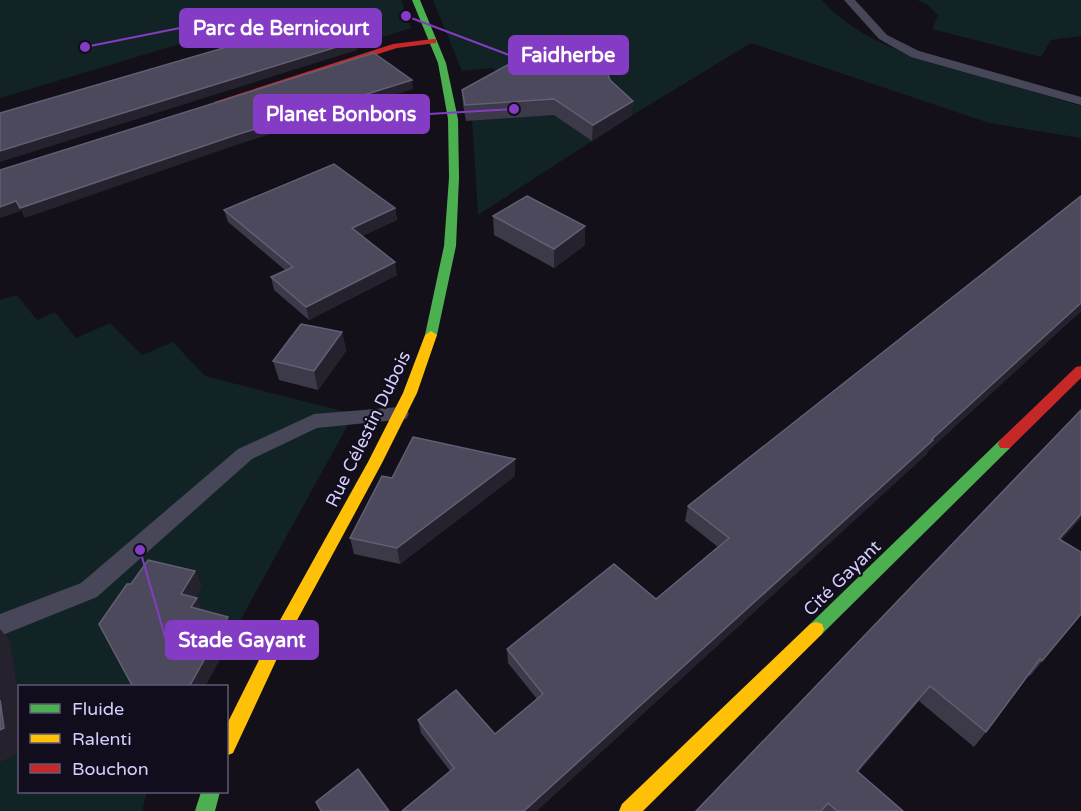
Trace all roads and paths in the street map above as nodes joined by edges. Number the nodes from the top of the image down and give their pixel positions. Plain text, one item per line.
1 (416, 0) edge
2 (849, 0) edge
3 (434, 41) junction
4 (1081, 101) edge
5 (204, 107) edge
6 (1081, 370) edge
7 (399, 414) junction
8 (0, 626) edge
9 (228, 743) edge
10 (211, 793) edge
11 (205, 811) edge
12 (629, 811) edge

1 - 3 street, Rue Célestin Dubois
2 - 4 lane
3 - 5 street
3 - 7 street, Rue Célestin Dubois
6 - 12 street, Cité Gayant
7 - 8 lane
7 - 9 street, Rue Célestin Dubois
10 - 11 street

